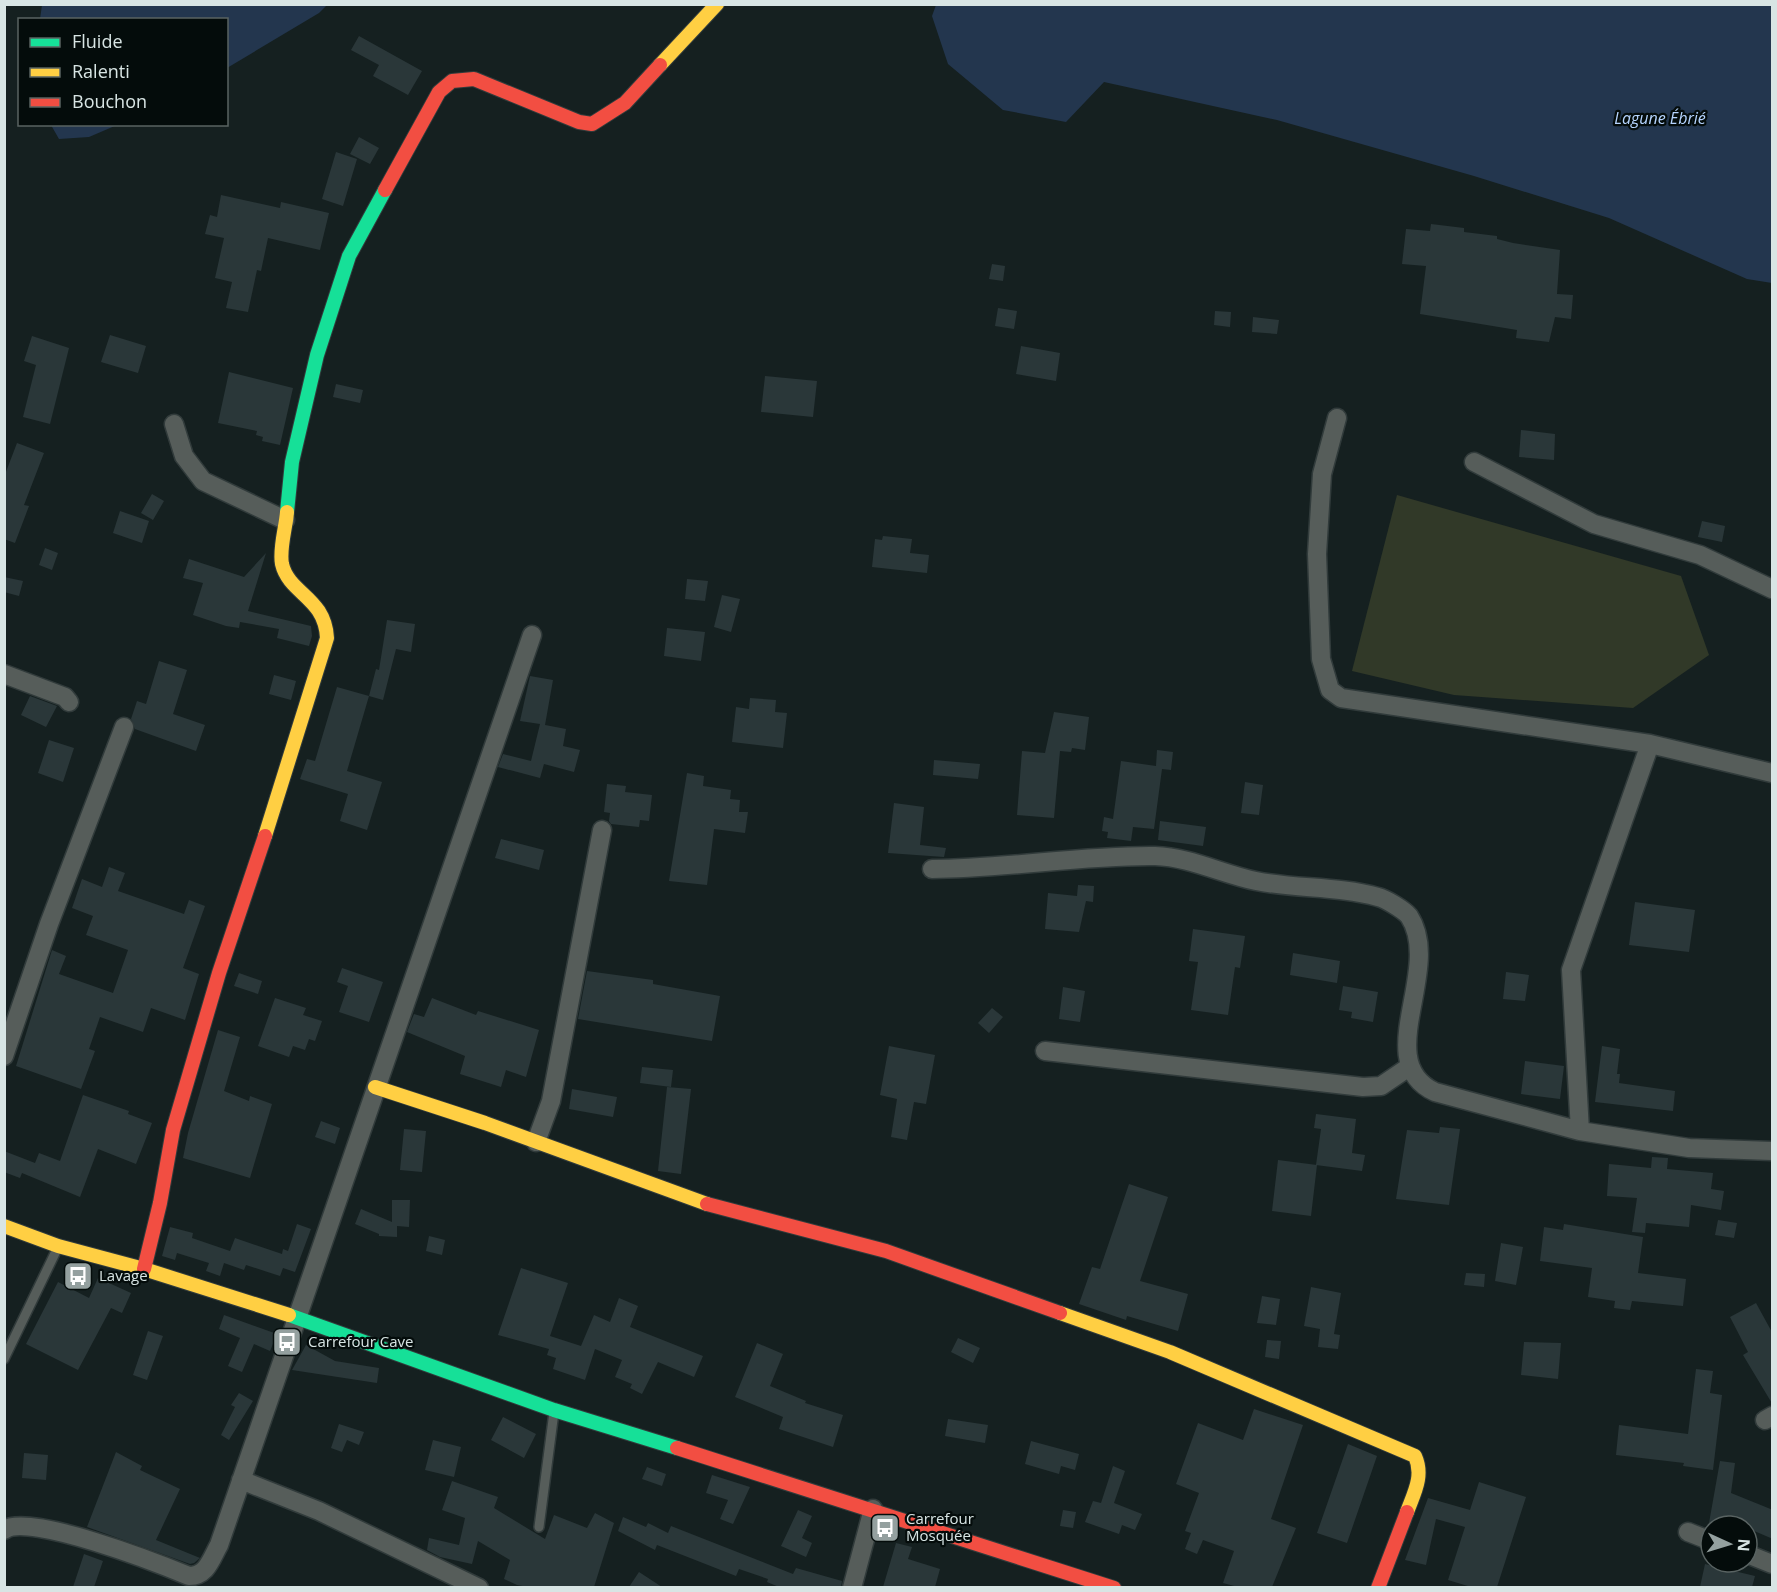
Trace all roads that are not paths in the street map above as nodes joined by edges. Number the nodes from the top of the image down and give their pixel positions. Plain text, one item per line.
1 (717, 4) edge
2 (1337, 418) dead end
3 (174, 424) dead end
4 (1473, 462) dead end
5 (285, 520) junction
6 (1773, 589) edge
7 (532, 635) dead end
8 (4, 674) edge
9 (69, 702) dead end
10 (124, 728) dead end
11 (1650, 744) junction
12 (1773, 773) edge
13 (602, 830) dead end
14 (932, 869) dead end
15 (1045, 1051) dead end
16 (4, 1056) edge
17 (1409, 1067) junction
18 (375, 1087) junction
19 (1580, 1131) junction
20 (536, 1142) junction
21 (1773, 1151) edge
22 (4, 1226) edge
23 (58, 1246) junction
24 (144, 1269) junction
25 (297, 1318) junction
26 (4, 1359) edge
27 (554, 1410) junction
28 (242, 1480) junction
29 (873, 1509) junction
30 (539, 1527) dead end
31 (4, 1530) edge
32 (1688, 1532) dead end
33 (1699, 1536) edge
34 (479, 1587) edge
35 (852, 1587) edge
36 (1114, 1587) edge
37 (1378, 1587) edge

1 - 5 street
2 - 11 street
3 - 5 street
4 - 6 street
5 - 24 street
7 - 18 street
8 - 9 street
10 - 16 street
11 - 12 street
11 - 19 street
13 - 20 street
14 - 17 street
15 - 17 street
17 - 19 street
18 - 20 street
18 - 25 street
19 - 21 street
20 - 37 street
22 - 23 street
23 - 24 street
23 - 26 lane
24 - 25 street
25 - 27 street
25 - 28 street
27 - 29 street
27 - 30 lane
28 - 31 street
28 - 34 street
29 - 35 street
29 - 36 street
32 - 33 street

